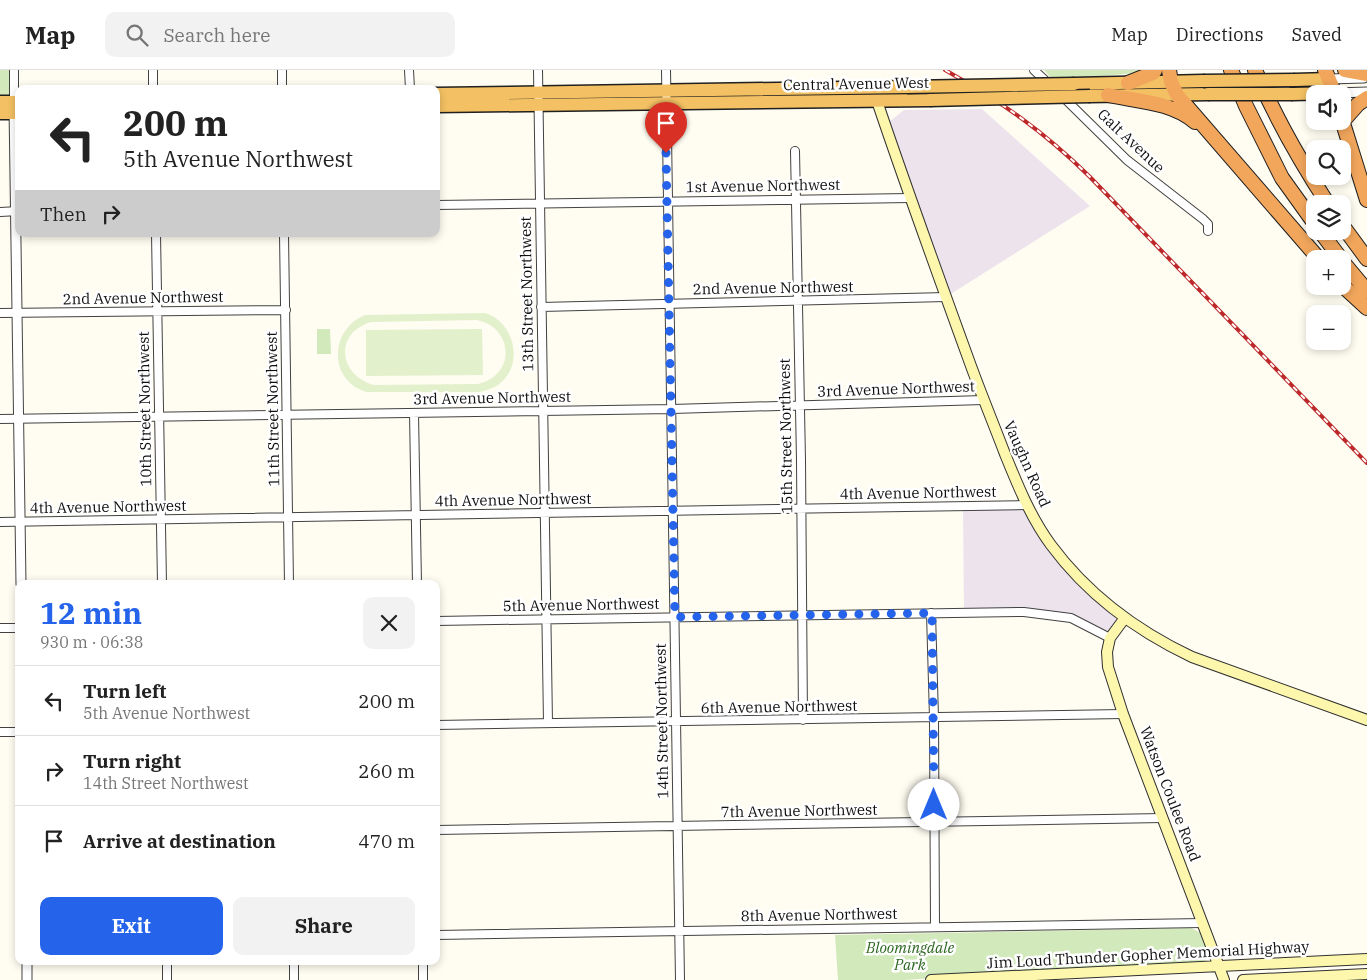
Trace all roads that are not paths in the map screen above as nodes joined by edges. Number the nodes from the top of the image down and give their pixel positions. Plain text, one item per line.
1 (14, 70) edge
2 (153, 70) edge
3 (282, 70) edge
4 (409, 70) edge
5 (538, 70) edge
6 (666, 70) edge
7 (1034, 70) edge
8 (1155, 70) edge
9 (1231, 70) edge
10 (1255, 70) edge
11 (1345, 70) edge
12 (1367, 74) edge
13 (1327, 75) edge
14 (1170, 76) edge
15 (1367, 78) edge
16 (1128, 83) junction
17 (15, 85) edge
18 (153, 85) edge
19 (282, 85) edge
20 (410, 85) edge
21 (795, 89) junction
22 (909, 90) junction
23 (1351, 92) edge
24 (1367, 92) edge
25 (440, 94) edge
26 (1306, 94) edge
27 (1108, 95) junction
28 (1177, 95) junction
29 (665, 96) junction
30 (1367, 98) edge
31 (539, 99) junction
32 (877, 101) junction
33 (0, 102) edge
34 (440, 106) edge
35 (15, 107) edge
36 (15, 109) edge
37 (1351, 111) edge
38 (0, 113) edge
39 (1346, 130) edge
40 (1219, 143) junction
41 (795, 151) dead end
42 (1322, 195) edge
43 (910, 198) junction
44 (796, 199) junction
45 (1367, 200) edge
46 (667, 201) junction
47 (540, 203) junction
48 (440, 205) edge
49 (15, 211) edge
50 (1306, 211) edge
51 (0, 212) edge
52 (1208, 231) dead end
53 (17, 237) edge
54 (156, 237) edge
55 (284, 237) edge
56 (1351, 237) edge
57 (1327, 240) edge
58 (1311, 250) edge
59 (1334, 250) edge
60 (1367, 259) edge
61 (1351, 271) edge
62 (1367, 290) edge
63 (1351, 293) edge
64 (946, 297) junction
65 (798, 301) junction
66 (669, 304) junction
67 (541, 307) junction
68 (1367, 308) edge
69 (286, 310) junction
70 (157, 311) junction
71 (0, 313) edge
72 (17, 313) junction
73 (984, 400) junction
74 (800, 406) junction
75 (672, 409) junction
76 (543, 411) junction
77 (414, 413) junction
78 (287, 415) junction
79 (159, 417) junction
80 (0, 419) edge
81 (19, 419) junction
82 (1026, 505) junction
83 (801, 509) junction
84 (673, 511) junction
85 (544, 513) junction
86 (416, 515) junction
87 (289, 518) junction
88 (160, 520) junction
89 (0, 522) edge
90 (20, 522) junction
91 (21, 580) edge
92 (162, 580) edge
93 (290, 580) edge
94 (417, 580) edge
95 (932, 613) junction
96 (802, 615) junction
97 (675, 617) junction
98 (1124, 619) junction
99 (546, 620) junction
100 (440, 621) edge
101 (0, 628) edge
102 (15, 628) edge
103 (1110, 638) junction
104 (1123, 714) junction
105 (934, 718) junction
106 (803, 720) junction
107 (1367, 720) edge
108 (676, 722) junction
109 (548, 723) junction
110 (440, 725) edge
111 (0, 732) edge
112 (15, 732) edge
113 (1163, 818) junction
114 (934, 822) junction
115 (677, 827) junction
116 (440, 830) edge
117 (1203, 923) junction
118 (935, 926) junction
119 (679, 931) junction
120 (440, 935) edge
121 (1367, 959) edge
122 (27, 965) edge
123 (167, 965) edge
124 (294, 965) edge
125 (423, 965) edge
126 (1218, 967) junction
127 (1367, 974) edge
128 (27, 980) edge
129 (167, 980) edge
130 (294, 980) edge
131 (423, 980) edge
132 (680, 980) edge
133 (931, 980) edge
134 (1224, 980) edge
135 (1243, 980) edge

1 - 17 street
2 - 18 street
3 - 19 street
4 - 20 street
5 - 31 street, 13th Street Northwest
6 - 29 street, 14th Street Northwest
7 - 52 street, Galt Avenue
8 - 16 highway
9 - 50 highway
10 - 42 highway
11 - 12 highway
13 - 14 highway, Central Avenue West, bridge
13 - 15 street, Central Avenue West
14 - 16 highway, Central Avenue West
14 - 28 highway
16 - 22 highway, Central Avenue West, bridge
21 - 22 highway, Central Avenue West
21 - 29 highway, Central Avenue West
21 - 32 highway
22 - 32 highway
23 - 24 street, Central Avenue West
25 - 31 highway, Central Avenue West
26 - 28 highway, Central Avenue West, bridge
27 - 28 highway, Central Avenue West
27 - 32 highway, Central Avenue West, bridge
27 - 40 highway
28 - 40 highway
29 - 31 highway, Central Avenue West
29 - 32 highway, Central Avenue West
29 - 46 street, 14th Street Northwest
30 - 37 highway
31 - 34 highway, Central Avenue West
31 - 47 street, 13th Street Northwest
32 - 43 main road, Vaughn Road
33 - 35 highway
36 - 38 highway
39 - 45 highway
40 - 58 highway
41 - 44 street, 15th Street Northwest
43 - 44 street, 1st Avenue Northwest
43 - 64 main road, Vaughn Road
44 - 46 street, 1st Avenue Northwest
44 - 65 street, 15th Street Northwest
46 - 47 street, 1st Avenue Northwest
46 - 66 street, 14th Street Northwest
47 - 48 street, 1st Avenue Northwest
47 - 67 street, 13th Street Northwest
49 - 51 street
53 - 72 street
54 - 70 street, 10th Street Northwest
55 - 69 street, 11th Street Northwest
56 - 60 highway
57 - 59 highway
61 - 62 highway
63 - 68 highway
64 - 65 street, 2nd Avenue Northwest
64 - 73 main road, Vaughn Road
65 - 66 street, 2nd Avenue Northwest
65 - 74 street, 15th Street Northwest
66 - 67 street, 2nd Avenue Northwest
66 - 75 street, 14th Street Northwest
67 - 76 street, 13th Street Northwest
69 - 70 street, 2nd Avenue Northwest
69 - 78 street, 11th Street Northwest
70 - 72 street, 2nd Avenue Northwest
70 - 79 street, 10th Street Northwest
71 - 72 street, 2nd Avenue Northwest
72 - 81 street
73 - 74 street, 3rd Avenue Northwest
73 - 82 main road, Vaughn Road
74 - 75 street, 3rd Avenue Northwest
74 - 83 street, 15th Street Northwest
75 - 76 street, 3rd Avenue Northwest
75 - 84 street, 14th Street Northwest
76 - 77 street, 3rd Avenue Northwest
76 - 85 street, 13th Street Northwest
77 - 78 street, 3rd Avenue Northwest
77 - 86 street
78 - 79 street, 3rd Avenue Northwest
78 - 87 street, 11th Street Northwest
79 - 81 street, 3rd Avenue Northwest
79 - 88 street, 10th Street Northwest
80 - 81 street, 3rd Avenue Northwest
81 - 90 street
82 - 83 street, 4th Avenue Northwest
82 - 98 main road, Vaughn Road
83 - 84 street, 4th Avenue Northwest
83 - 96 street, 15th Street Northwest
84 - 85 street, 4th Avenue Northwest
84 - 97 street, 14th Street Northwest
85 - 86 street, 4th Avenue Northwest
85 - 99 street, 13th Street Northwest
86 - 87 street, 4th Avenue Northwest
86 - 94 street
87 - 88 street, 4th Avenue Northwest
87 - 93 street, 11th Street Northwest
88 - 90 street, 4th Avenue Northwest
88 - 92 street, 10th Street Northwest
89 - 90 street, 4th Avenue Northwest
90 - 91 street
95 - 96 street, 5th Avenue Northwest
95 - 103 street, 5th Avenue Northwest
95 - 105 street
96 - 97 street, 5th Avenue Northwest
96 - 106 street, 15th Street Northwest
97 - 99 street, 5th Avenue Northwest
97 - 108 street, 14th Street Northwest
98 - 103 main road
98 - 107 main road, Vaughn Road
99 - 100 street, 5th Avenue Northwest
99 - 109 street, 13th Street Northwest
101 - 102 street
103 - 104 main road, Watson Coulee Road
104 - 105 street, 6th Avenue Northwest
104 - 113 main road, Watson Coulee Road
105 - 106 street, 6th Avenue Northwest
105 - 114 street
106 - 108 street, 6th Avenue Northwest
108 - 109 street, 6th Avenue Northwest
108 - 115 street, 14th Street Northwest
109 - 110 street, 6th Avenue Northwest
111 - 112 street
113 - 114 street, 7th Avenue Northwest
113 - 117 main road, Watson Coulee Road
114 - 115 street, 7th Avenue Northwest
114 - 118 street
115 - 116 street, 7th Avenue Northwest
115 - 119 street, 14th Street Northwest
117 - 118 street, 8th Avenue Northwest
117 - 126 main road, Watson Coulee Road
118 - 119 street, 8th Avenue Northwest
119 - 120 street, 8th Avenue Northwest
119 - 132 street, 14th Street Northwest
121 - 126 main road, Jim Loud Thunder Gopher Memorial Highway
122 - 128 street
123 - 129 street
124 - 130 street
125 - 131 street
126 - 133 main road, Jim Loud Thunder Gopher Memorial Highway
126 - 134 main road, Watson Coulee Road
127 - 135 main road, Jim Loud Thunder Gopher Memorial Highway

